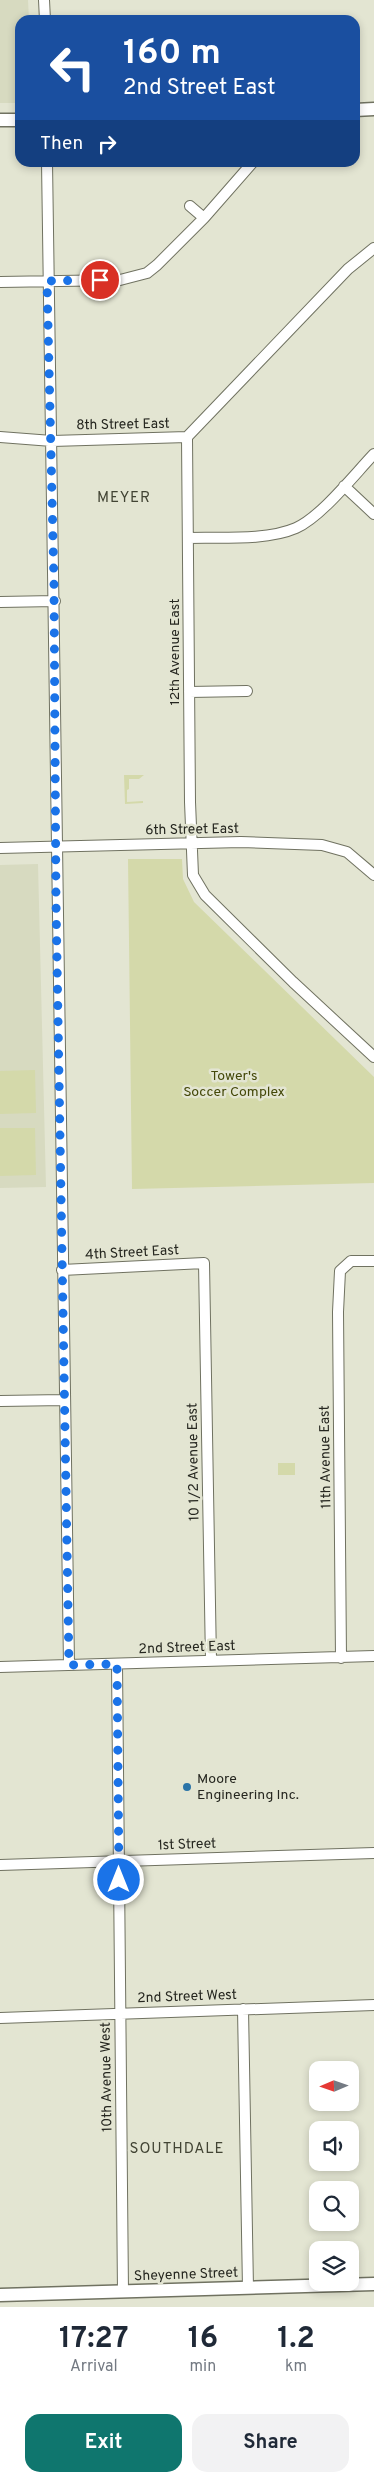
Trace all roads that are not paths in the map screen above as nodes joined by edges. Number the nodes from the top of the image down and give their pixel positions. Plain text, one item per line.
1 (44, 0) edge
2 (45, 15) edge
3 (374, 109) edge
4 (360, 110) edge
5 (0, 120) edge
6 (15, 120) edge
7 (47, 167) edge
8 (249, 167) edge
9 (190, 206) dead end
10 (204, 218) junction
11 (374, 248) edge
12 (47, 281) junction
13 (0, 282) edge
14 (0, 437) edge
15 (187, 437) junction
16 (52, 441) junction
17 (374, 454) edge
18 (344, 486) junction
19 (374, 514) edge
20 (188, 538) junction
21 (0, 602) edge
22 (55, 602) junction
23 (247, 691) dead end
24 (189, 692) junction
25 (192, 844) junction
26 (0, 848) edge
27 (57, 848) junction
28 (374, 875) edge
29 (374, 1057) edge
30 (374, 1261) edge
31 (204, 1263) joint
32 (62, 1270) junction
33 (64, 1400) junction
34 (0, 1401) edge
35 (374, 1656) edge
36 (342, 1658) junction
37 (211, 1661) junction
38 (117, 1664) junction
39 (69, 1665) junction
40 (0, 1667) edge
41 (374, 1853) edge
42 (119, 1861) junction
43 (0, 1865) edge
44 (374, 2005) edge
45 (243, 2009) junction
46 (120, 2013) junction
47 (0, 2018) edge
48 (374, 2284) edge
49 (248, 2288) junction
50 (123, 2292) junction
51 (0, 2295) edge

1 - 2 street
3 - 4 main road
5 - 6 main road
7 - 12 street
8 - 10 street
9 - 10 street
10 - 12 street
11 - 15 street
12 - 13 street
12 - 16 street
14 - 16 street, 8th Street East
15 - 16 street, 8th Street East
15 - 20 street, 12th Avenue East
16 - 22 street
17 - 18 street
18 - 19 street
18 - 20 street
20 - 24 street, 12th Avenue East
21 - 22 street
22 - 27 street
23 - 24 street
24 - 25 street, 12th Avenue East
25 - 27 street, 6th Street East
25 - 28 street, 6th Street East
25 - 29 street, 12th Avenue East
26 - 27 street, 6th Street East
27 - 32 street
30 - 36 street, 11th Avenue East
31 - 32 street, 4th Street East
31 - 37 street, 10 1/2 Avenue East
32 - 33 street
33 - 34 street
33 - 39 street
35 - 36 street, 2nd Street East
36 - 37 street, 2nd Street East
37 - 38 street, 2nd Street East
38 - 39 street, 2nd Street East
38 - 42 street, 10th Avenue West
39 - 40 street, 2nd Street East
41 - 42 street, 1st Street
42 - 43 street, 1st Street
42 - 46 street, 10th Avenue West
44 - 45 street, 2nd Street West
45 - 46 street, 2nd Street West
45 - 49 street
46 - 47 street, 2nd Street West
46 - 50 street, 10th Avenue West
48 - 49 main road, Sheyenne Street
49 - 50 main road, Sheyenne Street
50 - 51 main road, Sheyenne Street

